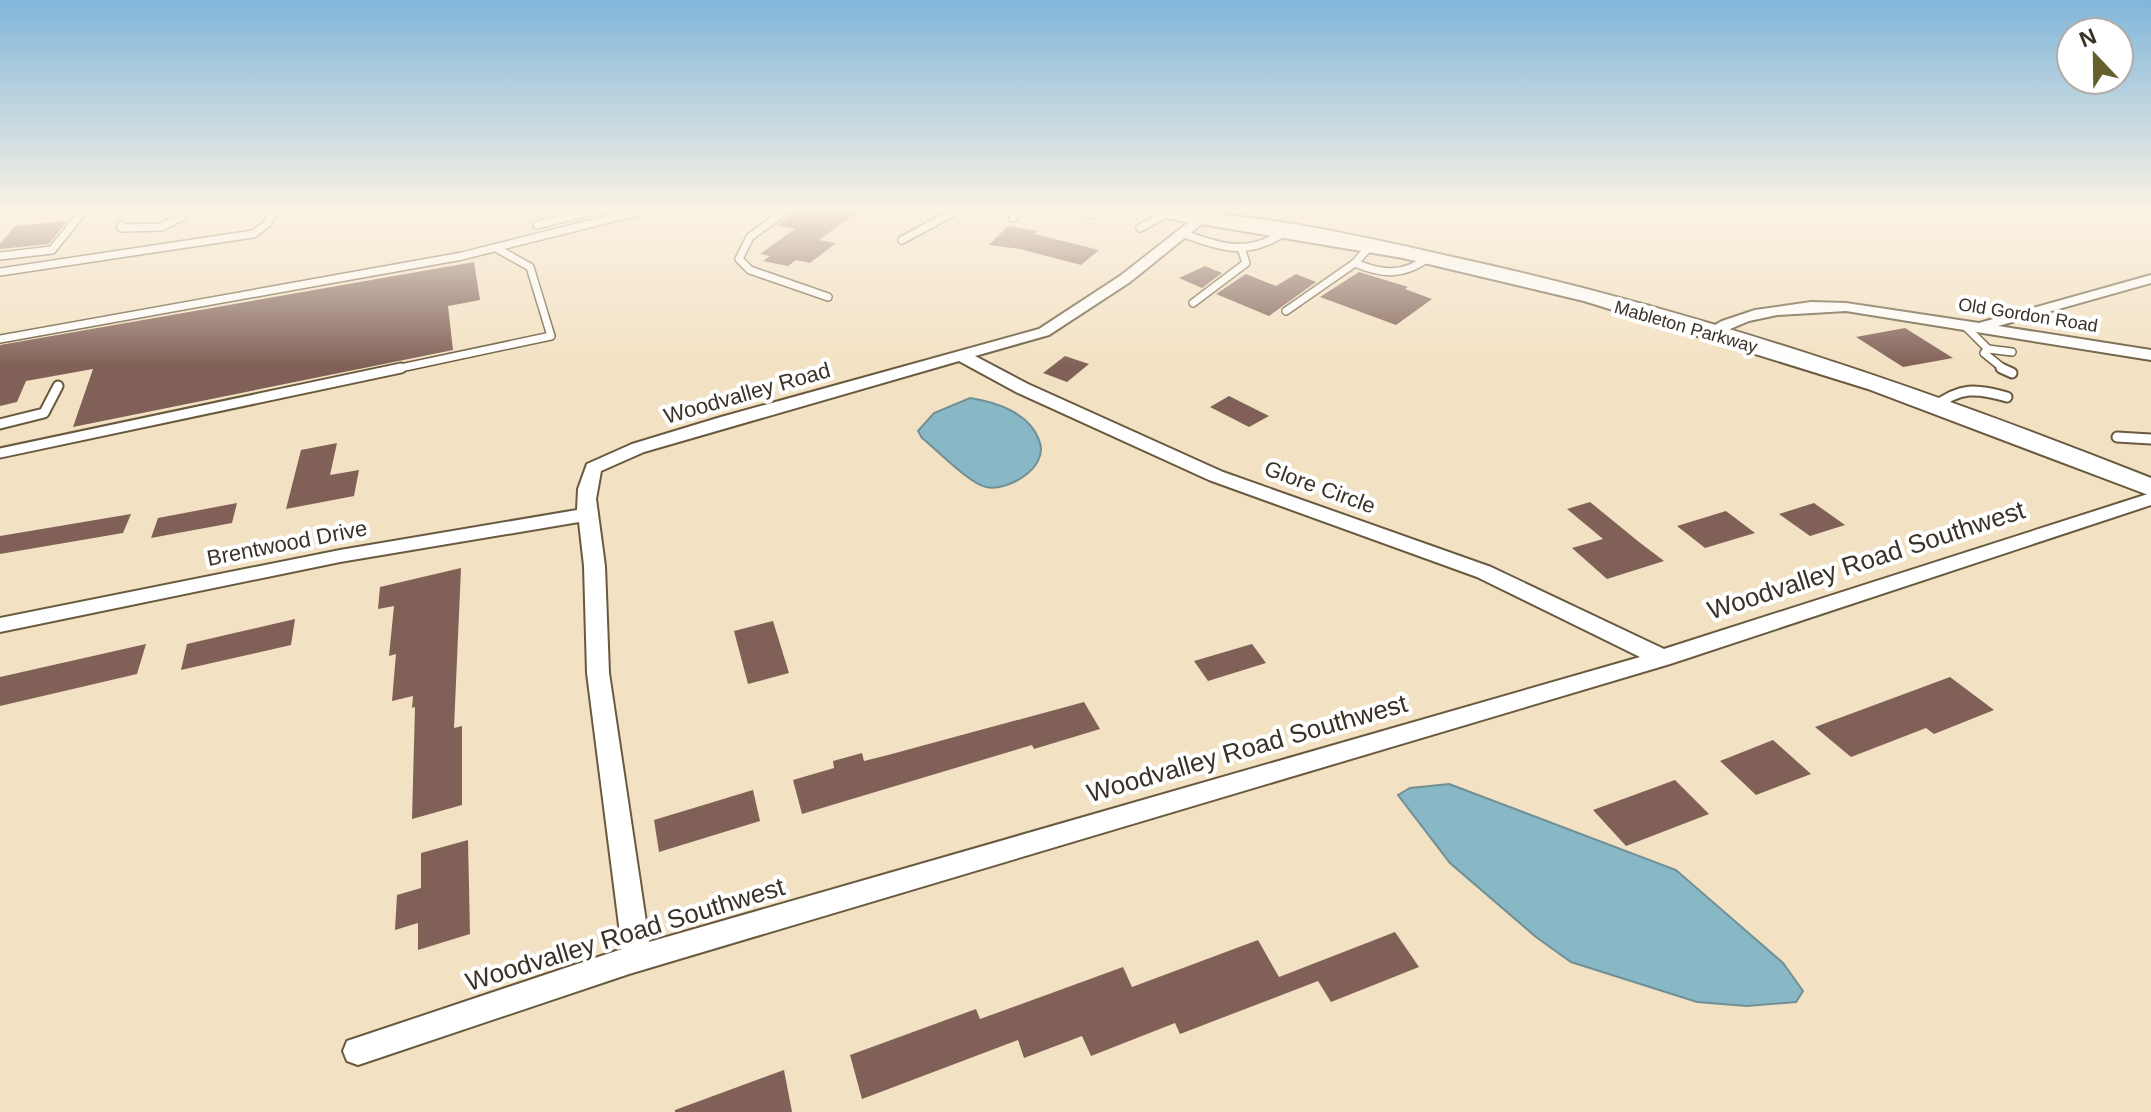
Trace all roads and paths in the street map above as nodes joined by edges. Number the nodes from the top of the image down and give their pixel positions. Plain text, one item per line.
1 (61, 263) edge
2 (415, 263) edge
3 (523, 263) edge
4 (743, 263) edge
5 (1143, 263) edge
6 (1246, 263) edge
7 (1351, 263) edge
8 (1447, 263) edge
9 (0, 272) edge
10 (2151, 279) edge
11 (828, 297) dead end
12 (1193, 303) dead end
13 (1286, 311) dead end
14 (1970, 326) junction
15 (1711, 332) junction
16 (0, 339) edge
17 (1988, 349) junction
18 (2012, 352) dead end
19 (2151, 355) edge
20 (964, 357) junction
21 (2012, 373) dead end
22 (58, 386) dead end
23 (2007, 397) dead end
24 (1934, 407) junction
25 (0, 424) edge
26 (2117, 437) dead end
27 (2151, 439) edge
28 (0, 453) edge
29 (2151, 488) edge
30 (2151, 499) edge
31 (585, 515) junction
32 (0, 625) edge
33 (1662, 658) junction
34 (629, 961) junction
35 (358, 1051) dead end

1 - 9 lane
2 - 16 lane
3 - 28 lane
4 - 11 lane
5 - 20 street
6 - 12 lane
7 - 13 lane
8 - 15 main road, Mableton Parkway
10 - 14 street
14 - 15 street, Old Gordon Road
14 - 17 lane
14 - 19 street, Old Gordon Road
15 - 24 main road, Mableton Parkway
17 - 18 lane
17 - 21 lane
20 - 31 street, Woodvalley Road
20 - 33 street, Glore Circle
22 - 25 lane
23 - 24 lane
24 - 29 main road, Mableton Parkway
26 - 27 lane
30 - 33 street, Woodvalley Road Southwest
31 - 32 street, Brentwood Drive
31 - 34 street
33 - 34 street, Woodvalley Road Southwest
34 - 35 street, Woodvalley Road Southwest

